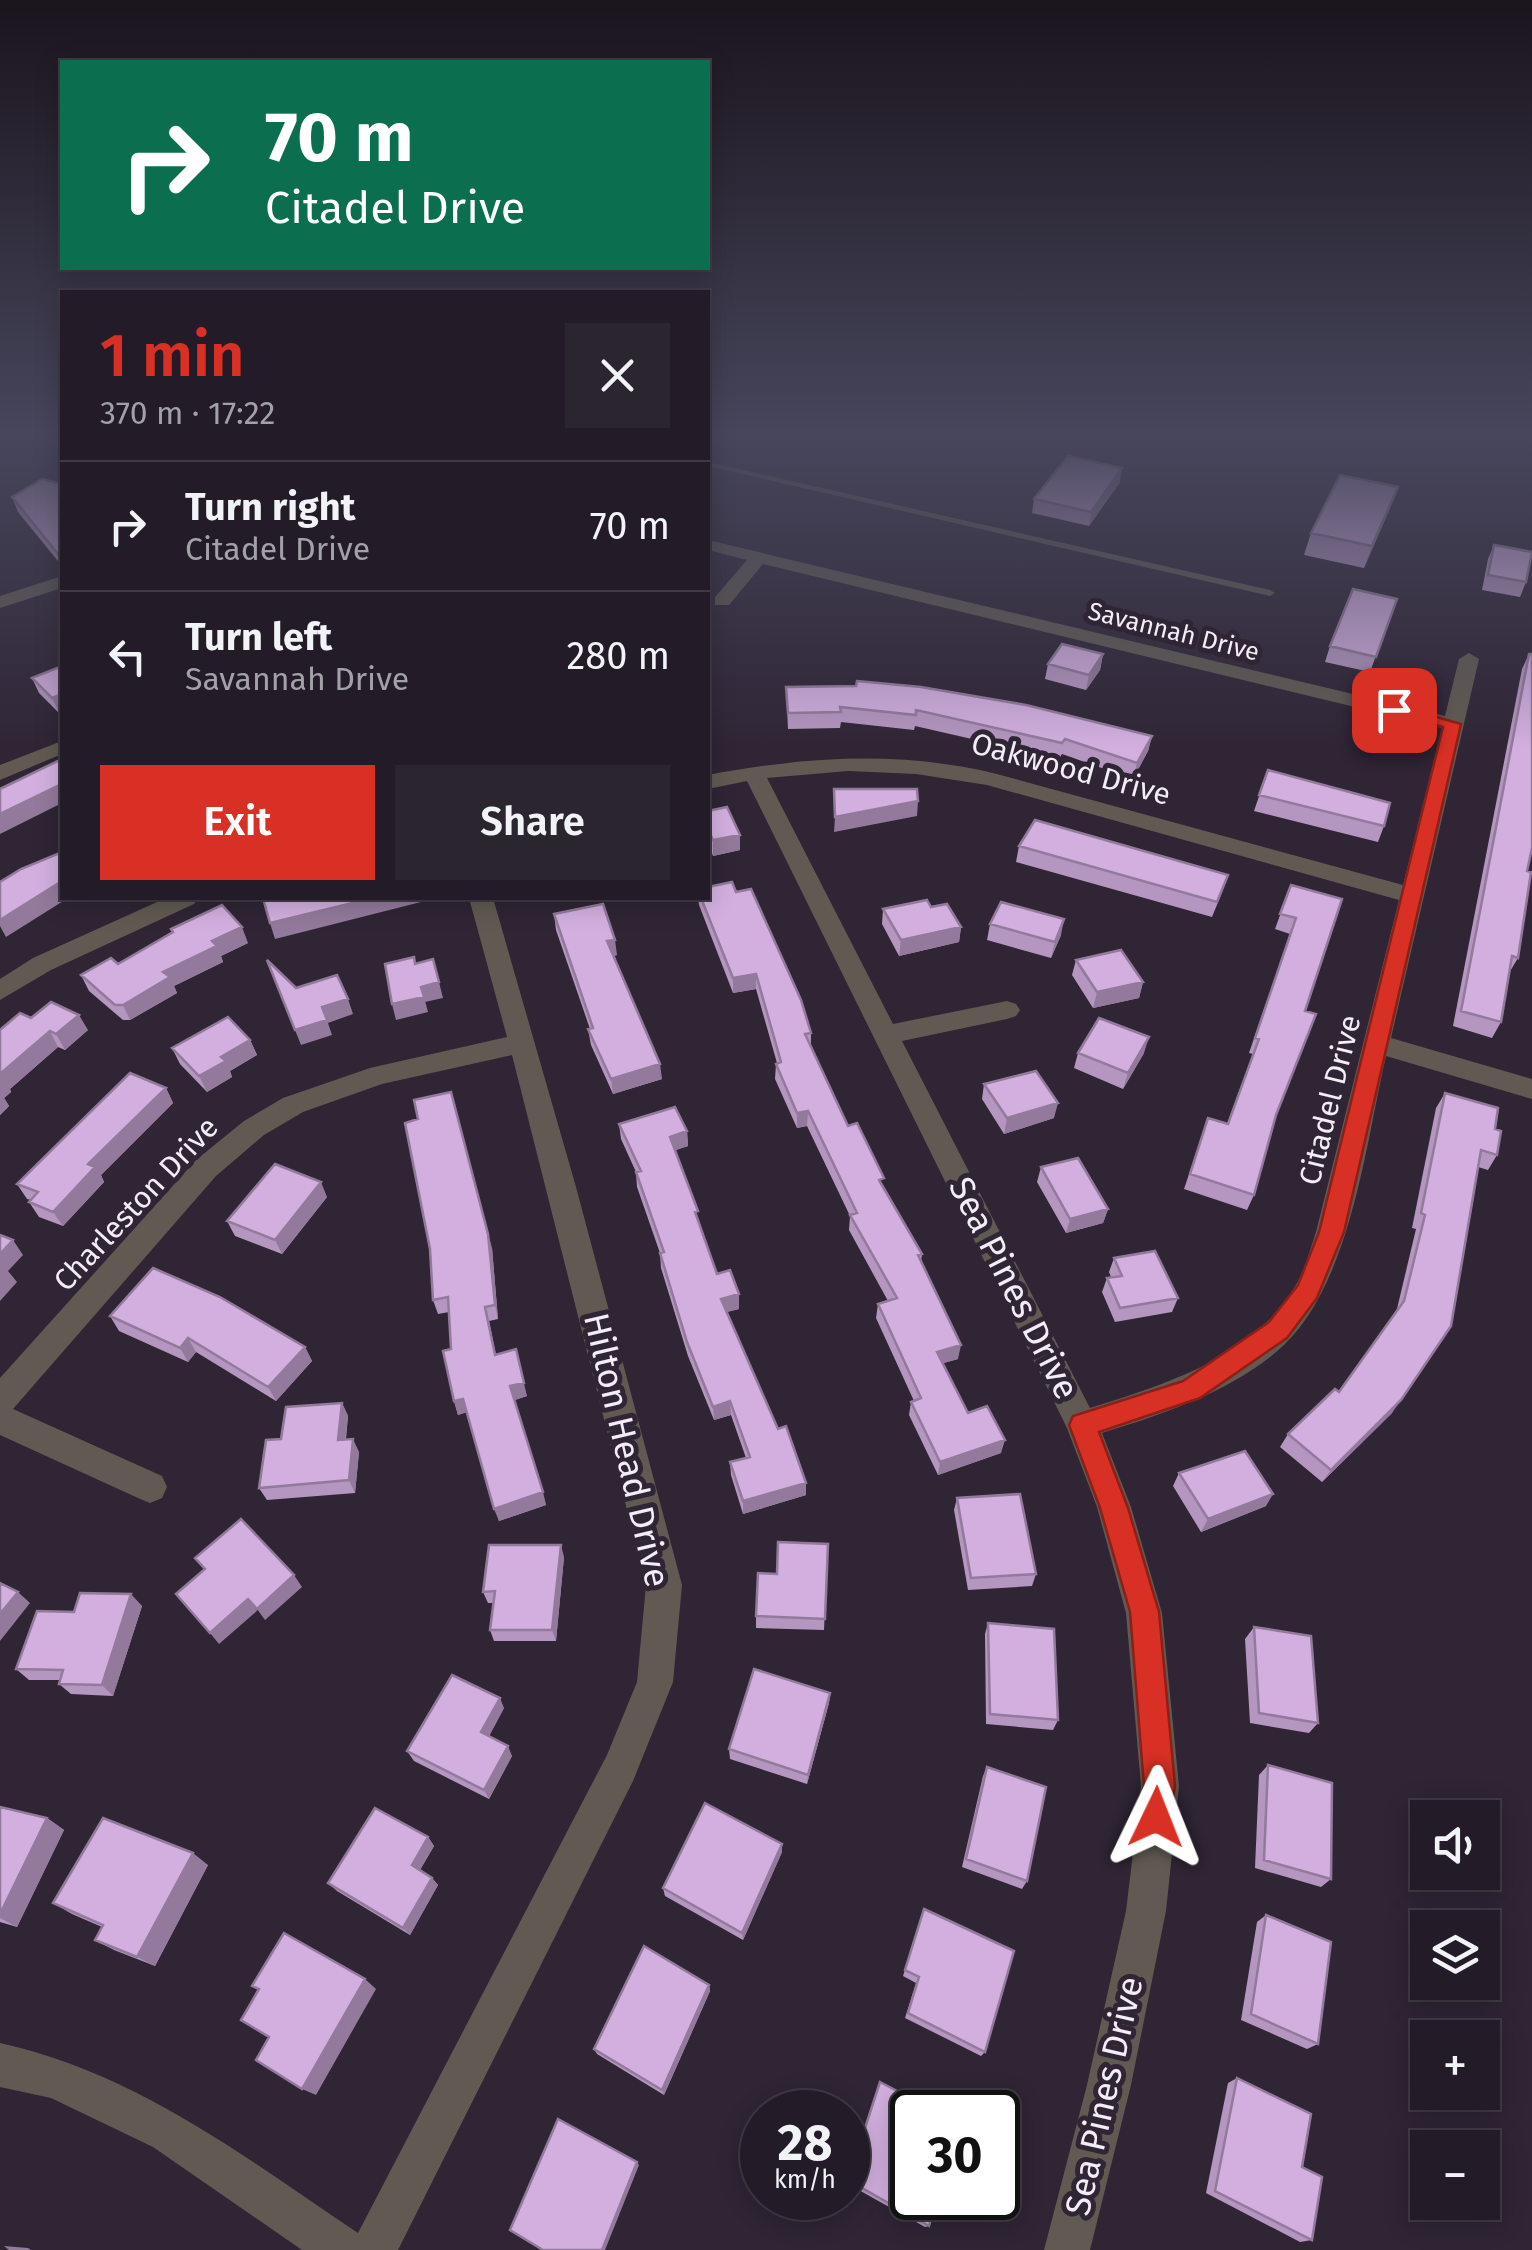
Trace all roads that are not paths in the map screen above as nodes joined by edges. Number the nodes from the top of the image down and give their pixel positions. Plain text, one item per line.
1 (1035, 539) edge
2 (710, 545) edge
3 (758, 557) junction
4 (0, 576) edge
5 (60, 583) edge
6 (1270, 593) dead end
7 (8, 600) edge
8 (722, 600) dead end
9 (1469, 659) dead end
10 (1453, 724) junction
11 (60, 748) edge
12 (752, 772) junction
13 (0, 773) edge
14 (710, 782) edge
15 (1412, 895) junction
16 (182, 900) edge
17 (482, 900) edge
18 (0, 992) edge
19 (1007, 1010) dead end
20 (888, 1034) junction
21 (519, 1044) junction
22 (1377, 1044) junction
23 (1532, 1089) edge
24 (0, 1401) edge
25 (0, 1419) edge
26 (1082, 1425) junction
27 (150, 1487) dead end
28 (0, 2065) edge
29 (342, 2250) edge
30 (374, 2250) edge
31 (1067, 2250) edge

1 - 6 lane
2 - 3 street, Savannah Drive
3 - 8 street
3 - 10 street, Savannah Drive
4 - 7 street
5 - 7 street
9 - 10 street, Citadel Drive
10 - 15 street, Citadel Drive
11 - 13 street
12 - 14 street, Oakwood Drive
12 - 15 street, Oakwood Drive
12 - 20 street, Sea Pines Drive
15 - 22 street, Citadel Drive
16 - 18 street
17 - 21 street, Hilton Head Drive
19 - 20 street
20 - 26 street, Sea Pines Drive
21 - 24 street, Charleston Drive
21 - 30 street, Hilton Head Drive
22 - 23 street
22 - 26 street, Citadel Drive
25 - 27 street
26 - 31 street, Sea Pines Drive
28 - 29 street

